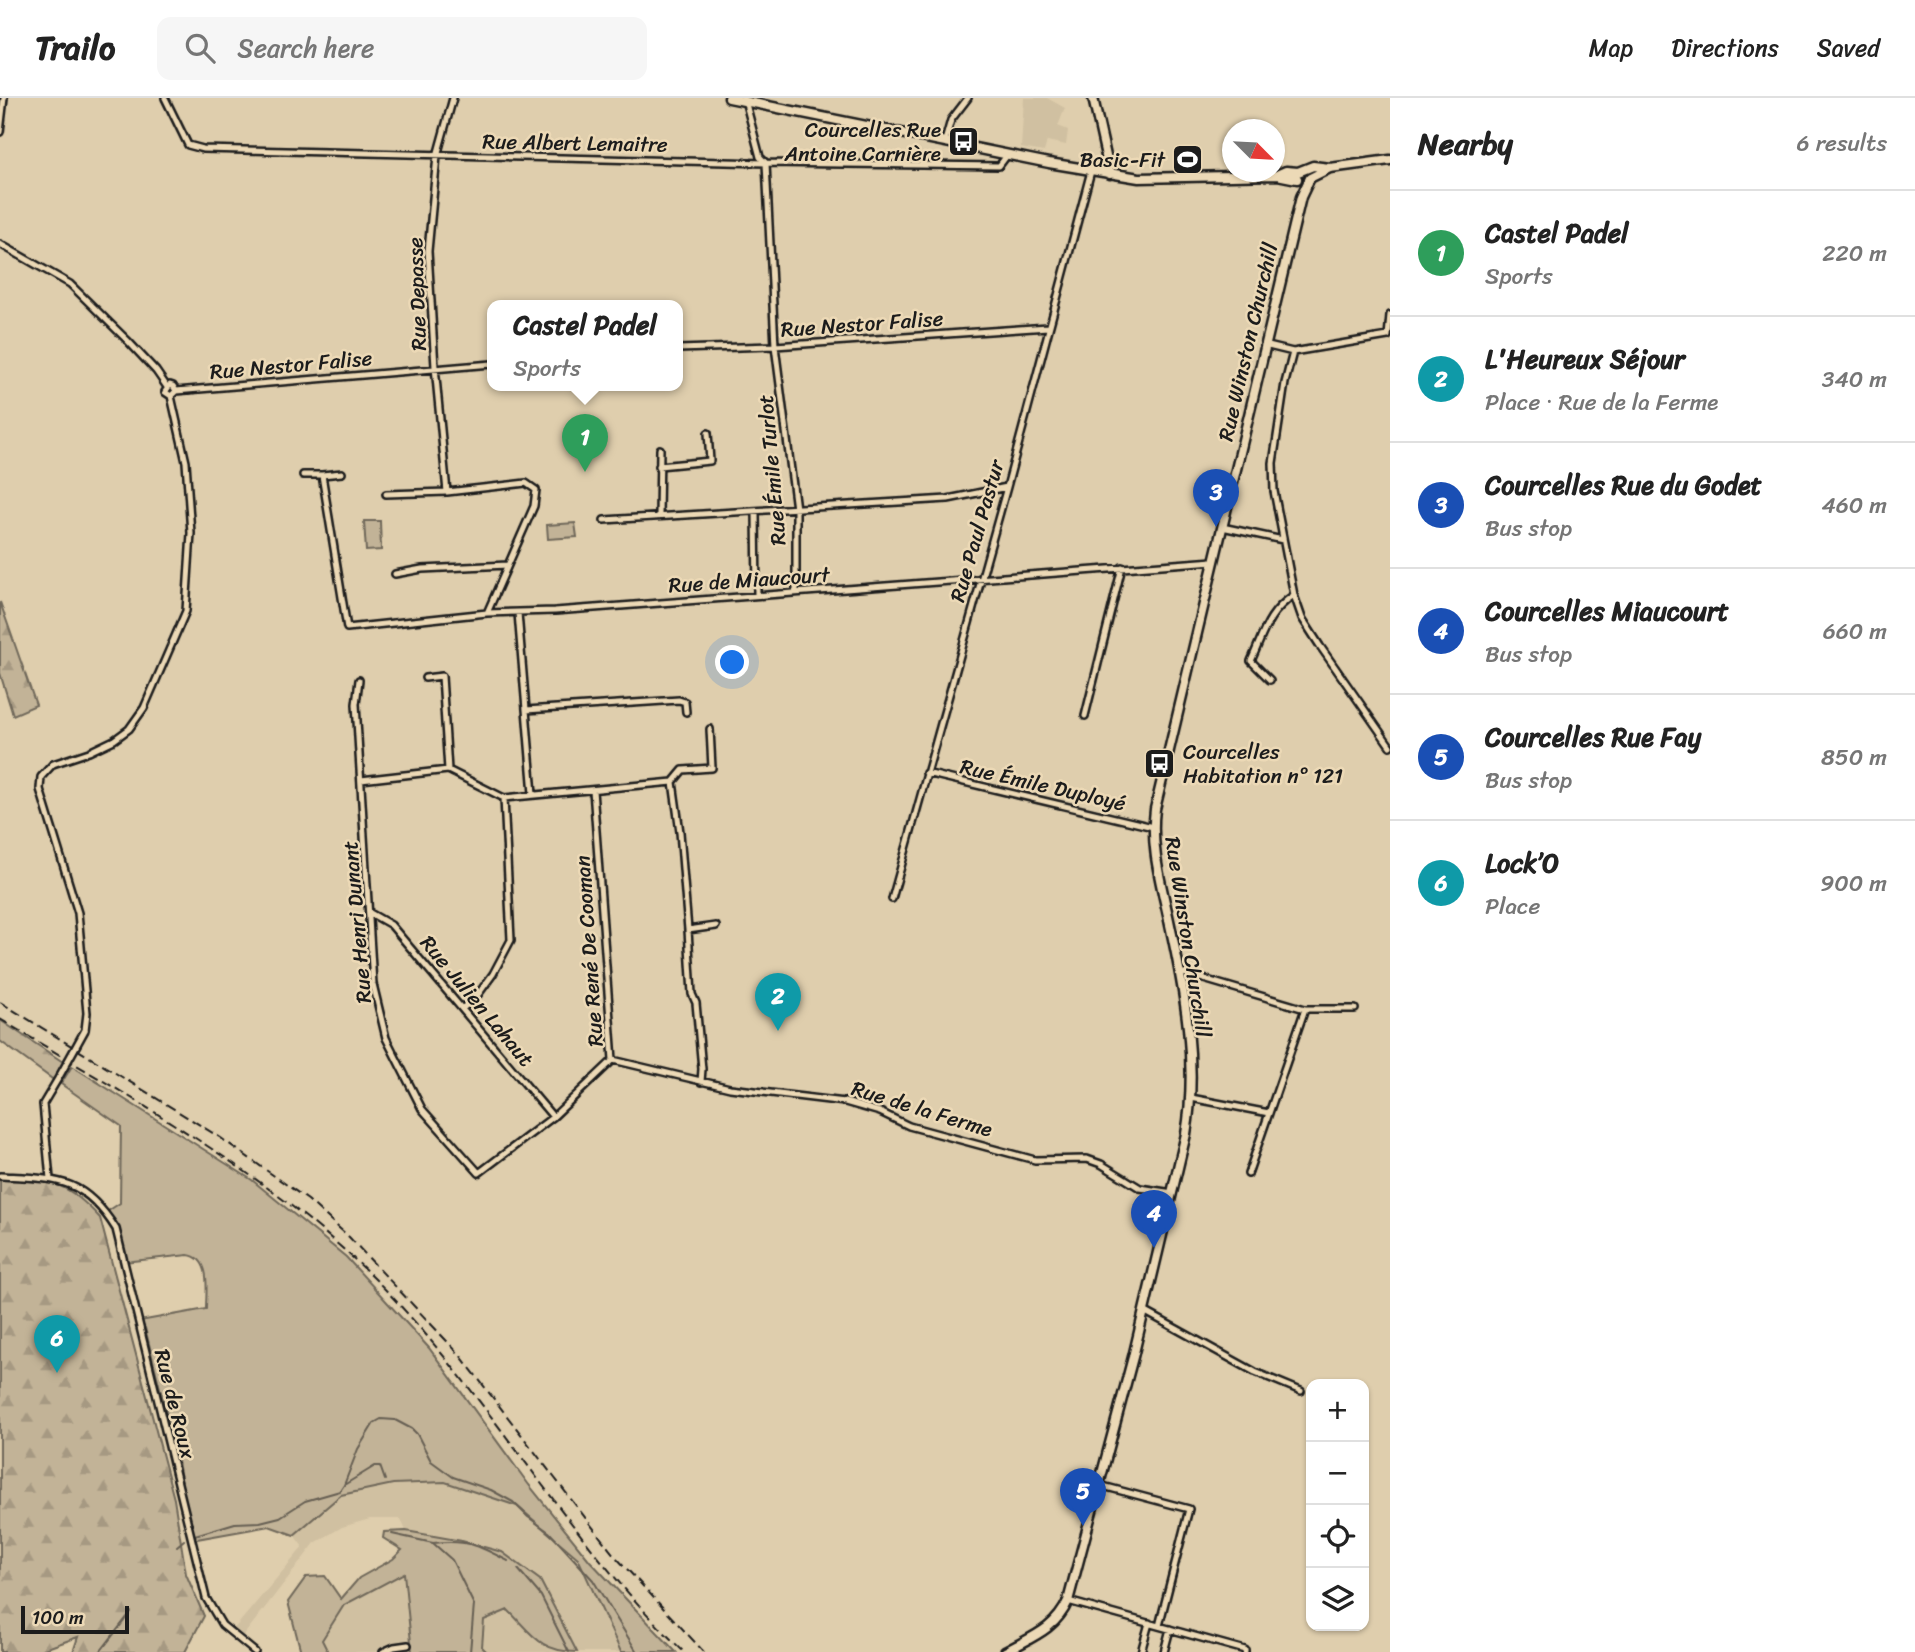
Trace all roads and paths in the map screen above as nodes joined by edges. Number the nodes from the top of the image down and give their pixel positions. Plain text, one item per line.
1 (4, 98) edge
2 (165, 98) edge
3 (453, 98) edge
4 (729, 98) edge
5 (968, 98) edge
6 (1093, 98) edge
7 (746, 100) edge
8 (0, 132) edge
9 (945, 141) junction
10 (1007, 154) junction
11 (437, 156) junction
12 (1390, 160) edge
13 (766, 163) junction
14 (1091, 171) junction
15 (1110, 174) junction
16 (1302, 177) junction
17 (0, 244) edge
18 (1390, 315) edge
19 (1048, 327) junction
20 (1389, 337) edge
21 (1264, 345) junction
22 (775, 346) junction
23 (683, 349) edge
24 (1293, 352) junction
25 (487, 364) edge
26 (435, 368) junction
27 (167, 387) junction
28 (176, 391) junction
29 (171, 396) junction
30 (708, 433) dead end
31 (660, 449) dead end
32 (659, 466) junction
33 (342, 473) dead end
34 (303, 475) dead end
35 (322, 475) junction
36 (1007, 487) junction
37 (447, 492) junction
38 (386, 494) dead end
39 (796, 509) junction
40 (756, 512) junction
41 (659, 516) junction
42 (604, 520) dead end
43 (1222, 527) junction
44 (1283, 540) junction
45 (1214, 561) junction
46 (508, 565) junction
47 (1122, 567) junction
48 (394, 574) dead end
49 (979, 578) junction
50 (796, 592) junction
51 (758, 595) junction
52 (1294, 595) junction
53 (518, 612) junction
54 (488, 613) junction
55 (425, 678) dead end
56 (359, 680) dead end
57 (1270, 680) dead end
58 (526, 710) junction
59 (686, 712) dead end
60 (1085, 716) dead end
61 (710, 729) dead end
62 (1390, 746) edge
63 (447, 770) junction
64 (926, 773) junction
65 (361, 780) junction
66 (673, 782) junction
67 (593, 790) junction
68 (533, 794) junction
69 (504, 798) junction
70 (1153, 827) junction
71 (892, 899) dead end
72 (370, 913) junction
73 (716, 926) dead end
74 (688, 930) junction
75 (1180, 972) junction
76 (463, 1008) junction
77 (1305, 1009) junction
78 (1355, 1009) dead end
79 (614, 1060) junction
80 (701, 1082) junction
81 (1191, 1098) junction
82 (1269, 1113) junction
83 (553, 1117) junction
84 (479, 1174) joint
85 (1248, 1174) dead end
86 (0, 1176) edge
87 (50, 1179) junction
88 (1173, 1193) junction
89 (1144, 1311) junction
90 (1301, 1391) dead end
91 (1099, 1485) junction
92 (1068, 1601) junction
93 (1149, 1623) junction
94 (1159, 1626) junction
95 (1170, 1629) junction
96 (408, 1645) dead end
97 (253, 1651) edge
98 (383, 1652) edge
99 (1005, 1652) edge
100 (1141, 1652) edge
101 (1164, 1652) edge
102 (1245, 1652) edge

1 - 8 street
2 - 11 street, Rue Albert Lemaitre
3 - 11 street, Rue Depasse
4 - 7 main road
5 - 9 street
6 - 15 main road
7 - 9 main road
7 - 13 street, Rue Émile Turlot
9 - 10 main road
10 - 13 street, Rue Albert Lemaitre
10 - 14 main road
11 - 13 street, Rue Albert Lemaitre
11 - 26 street, Rue Depasse
12 - 16 main road
13 - 22 street, Rue Émile Turlot
14 - 15 main road
14 - 19 street, Rue Paul Pastur
15 - 16 main road
16 - 21 main road, Rue Winston Churchill
17 - 27 street
18 - 20 street
19 - 22 street, Rue Nestor Falise
19 - 36 street, Rue Paul Pastur
20 - 24 street
21 - 24 street
21 - 43 main road, Rue Winston Churchill
22 - 23 street, Rue Nestor Falise
22 - 39 street, Rue Émile Turlot
24 - 44 street
25 - 26 street, Rue Nestor Falise
26 - 28 street, Rue Nestor Falise
26 - 37 street, Rue Depasse
27 - 28 street
27 - 29 street
28 - 29 street
29 - 87 street, bridge
30 - 32 street
31 - 32 street
32 - 41 street
33 - 35 street
34 - 35 street
35 - 54 street, Rue de Miaucourt
36 - 39 street
36 - 49 street, Rue Paul Pastur
37 - 38 street
37 - 46 street
39 - 40 street
39 - 50 street, Rue Émile Turlot
40 - 41 street
40 - 51 street
41 - 42 street
43 - 44 street
43 - 45 main road, Rue Winston Churchill
44 - 52 street
45 - 47 street, Rue de Miaucourt
45 - 70 main road, Rue Winston Churchill
46 - 48 street
46 - 54 street
47 - 49 street, Rue de Miaucourt
47 - 60 street
49 - 50 street, Rue de Miaucourt
49 - 64 street, Rue Paul Pastur
50 - 51 street, Rue de Miaucourt
51 - 53 street, Rue de Miaucourt
52 - 57 street
52 - 62 street
53 - 54 street, Rue de Miaucourt
53 - 58 street
55 - 63 street
56 - 65 street, Rue Henri Dunant
58 - 59 street
58 - 68 street
61 - 66 street
63 - 65 street
63 - 69 street
64 - 70 street, Rue Émile Duployé
64 - 71 street, Rue Paul Pastur
65 - 72 street, Rue Henri Dunant
66 - 67 street
66 - 74 street
67 - 68 street
67 - 79 street, Rue René De Cooman
68 - 69 street
69 - 76 street
70 - 75 main road, Rue Winston Churchill
72 - 76 street, Rue Julien Lahaut
72 - 84 street, Rue Henri Dunant
73 - 74 street
74 - 80 street
75 - 77 street
75 - 81 main road, Rue Winston Churchill
76 - 83 street, Rue Julien Lahaut
77 - 78 street
77 - 82 street
79 - 80 street, Rue de la Ferme
79 - 83 street, Rue René De Cooman
80 - 88 street, Rue de la Ferme
81 - 82 street
81 - 88 main road, Rue Winston Churchill
82 - 85 street
83 - 84 street, Rue René De Cooman
86 - 87 street, Rue de Roux
87 - 97 street, Rue de Roux
88 - 89 main road, Rue Winston Churchill
89 - 90 street
89 - 91 main road, Rue Winston Churchill
91 - 92 main road, Rue Winston Churchill
91 - 94 street
92 - 93 street
92 - 99 main road, Rue Winston Churchill
93 - 94 street
93 - 100 street
94 - 95 street
95 - 101 street
95 - 102 street
96 - 98 street

